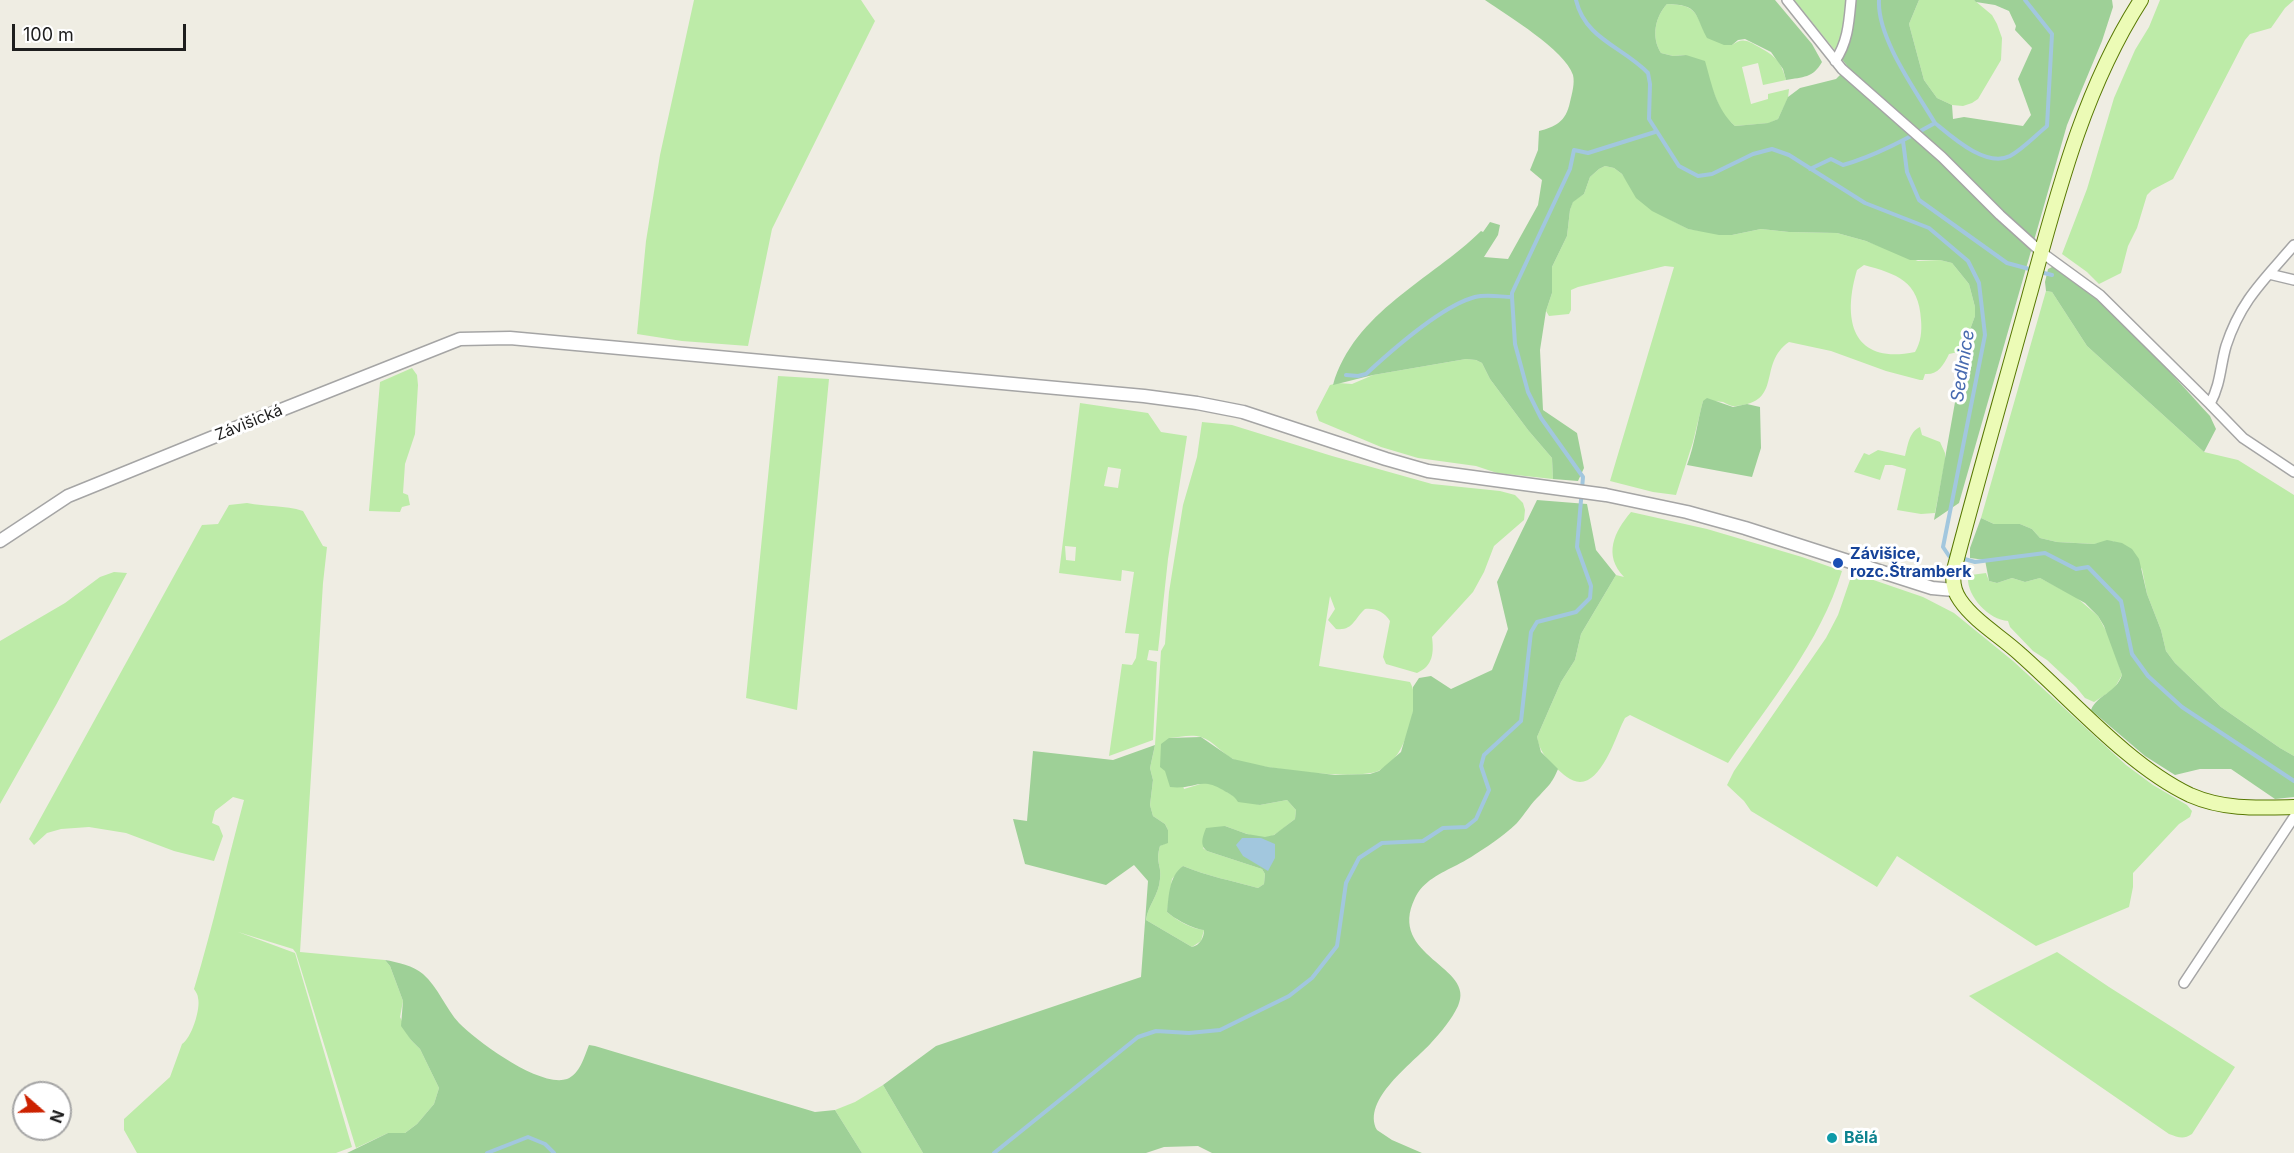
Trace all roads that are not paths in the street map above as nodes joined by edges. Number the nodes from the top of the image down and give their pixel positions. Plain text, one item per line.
1 (1787, 0) edge
2 (1851, 0) edge
3 (2141, 0) edge
4 (1834, 61) junction
5 (2294, 245) edge
6 (2041, 252) junction
7 (2269, 274) junction
8 (2294, 280) edge
9 (2210, 404) junction
10 (2294, 472) edge
11 (0, 541) edge
12 (1954, 590) junction
13 (2294, 807) edge
14 (2294, 817) edge
15 (2184, 983) dead end

1 - 4 street
2 - 4 street
3 - 6 main road
4 - 6 street
5 - 7 street
6 - 9 street
6 - 12 main road
7 - 8 street
7 - 9 street
9 - 10 street
11 - 12 street, Závišická
12 - 13 main road
14 - 15 street

